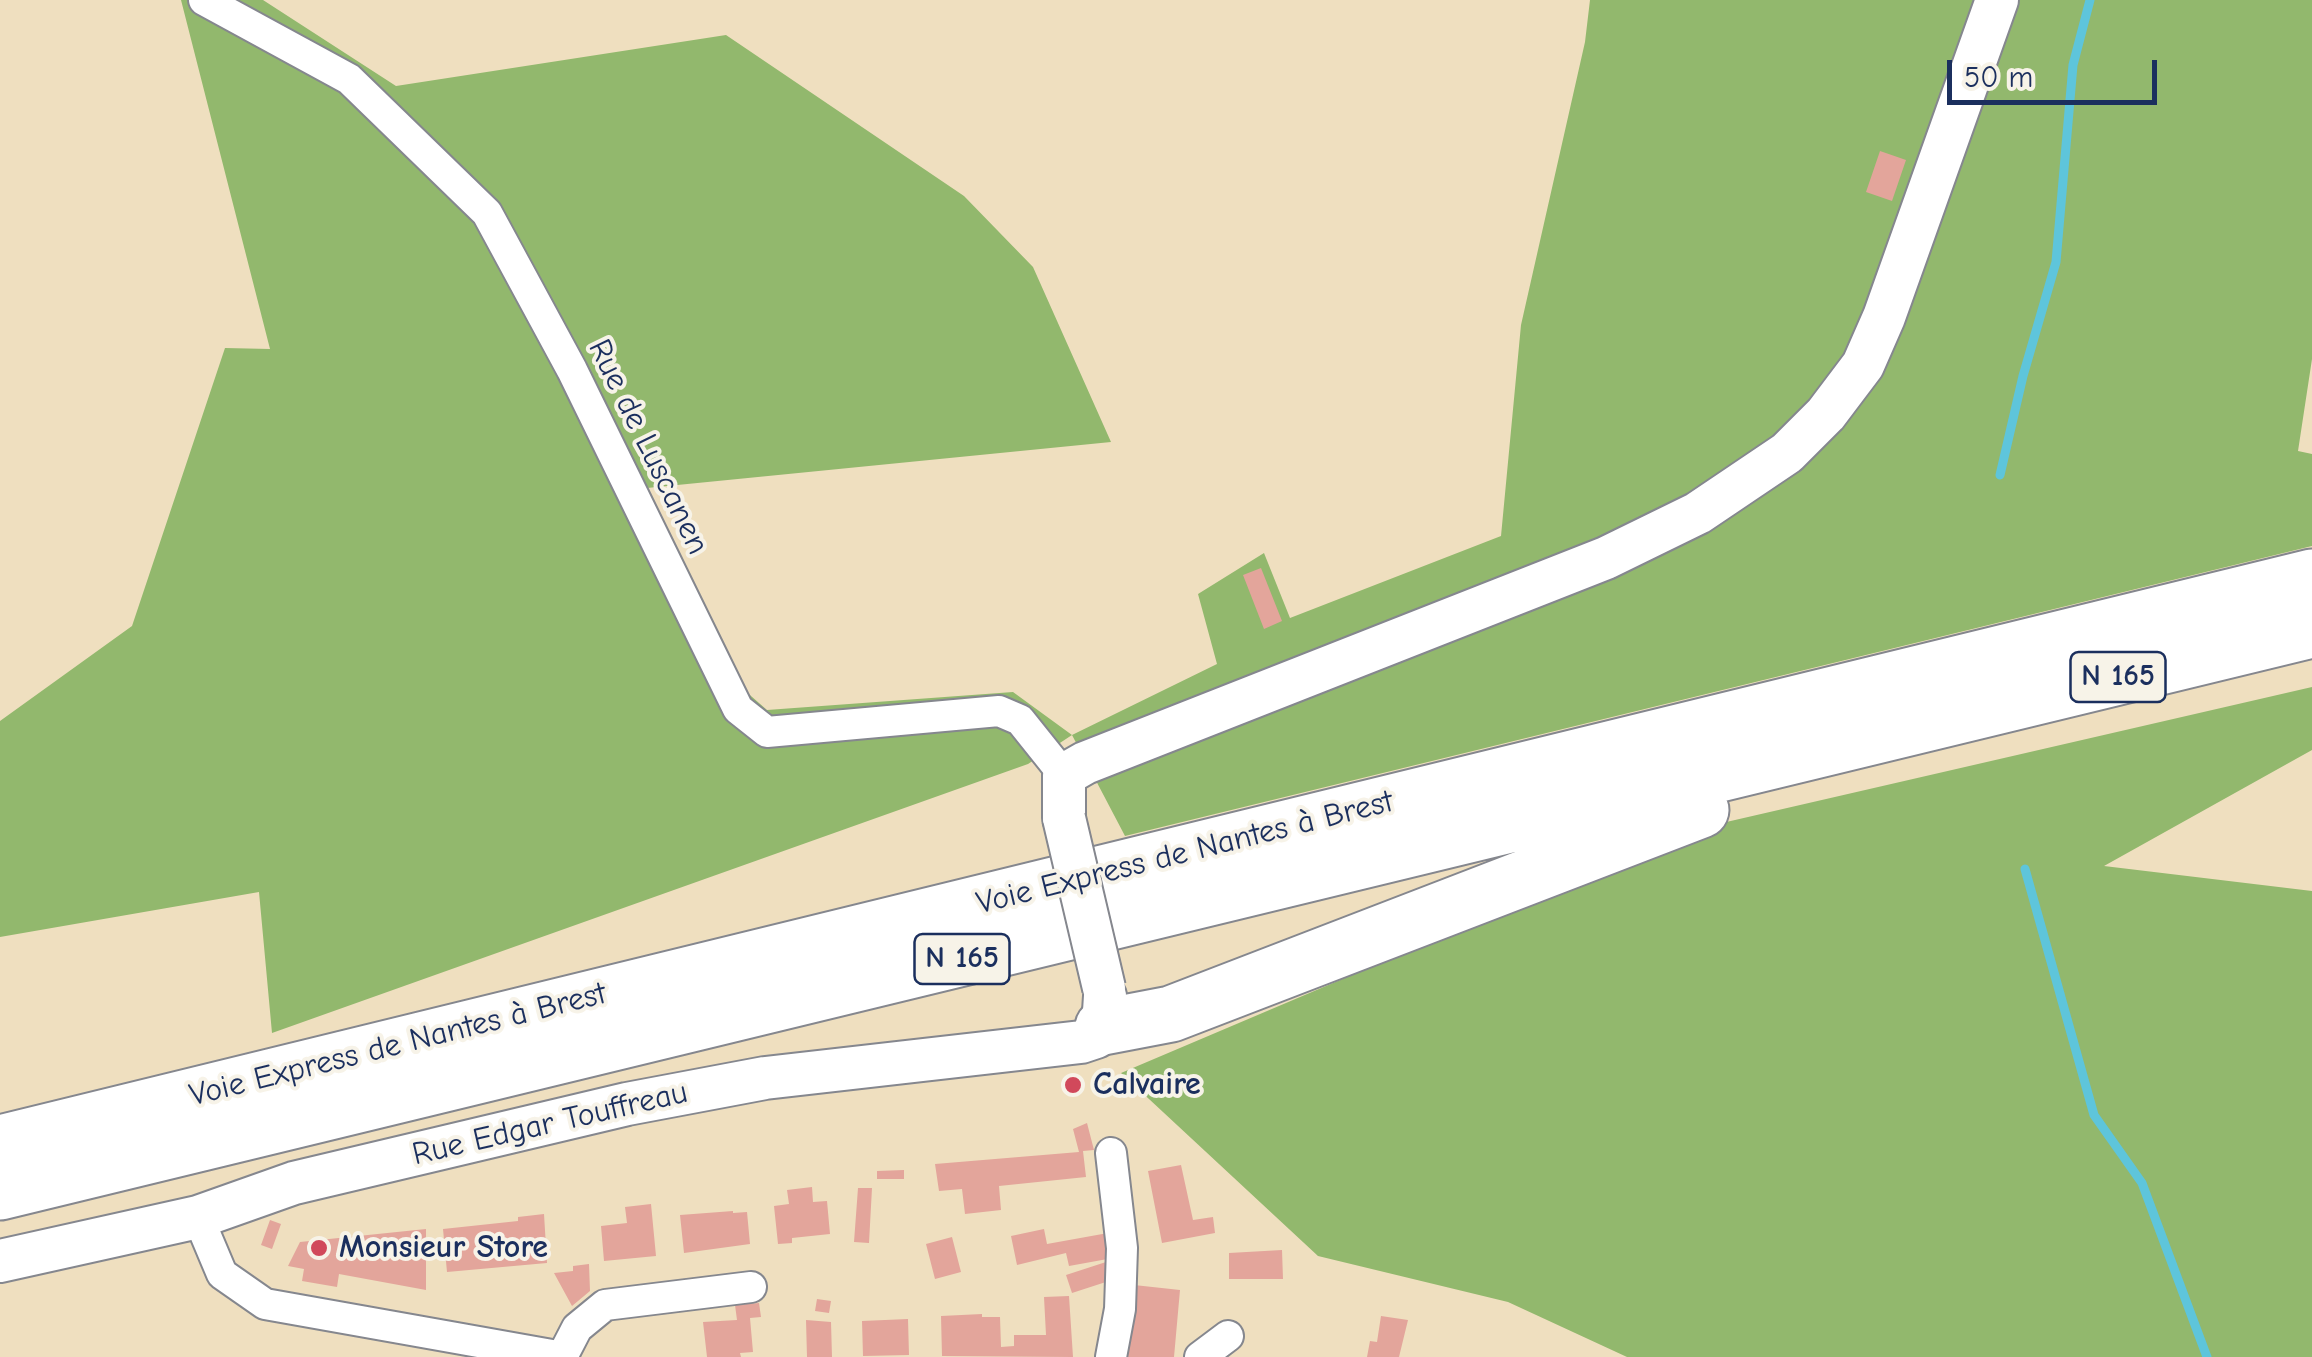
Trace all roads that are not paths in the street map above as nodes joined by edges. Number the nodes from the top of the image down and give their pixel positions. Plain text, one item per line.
1 (204, 0) edge
2 (1997, 0) edge
3 (2312, 577) edge
4 (2312, 630) edge
5 (1924, 726) junction
6 (1064, 775) junction
7 (1104, 1007) junction
8 (0, 1143) edge
9 (1111, 1153) dead end
10 (0, 1192) edge
11 (198, 1218) junction
12 (0, 1261) edge
13 (751, 1288) dead end
14 (1228, 1336) dead end
15 (562, 1357) edge
16 (1110, 1357) edge
17 (1200, 1357) edge

1 - 6 street, Rue de Luscanen
2 - 6 street
3 - 8 highway, Voie Express de Nantes à Brest / N 165
4 - 5 highway, Voie Express de Nantes à Brest / N 165
5 - 7 highway
5 - 10 highway, Voie Express de Nantes à Brest / N 165
6 - 7 street, bridge
7 - 11 street, Rue Edgar Touffreau
9 - 16 street
11 - 12 street, Rue Edgar Touffreau
11 - 15 street
13 - 15 street
14 - 17 street

